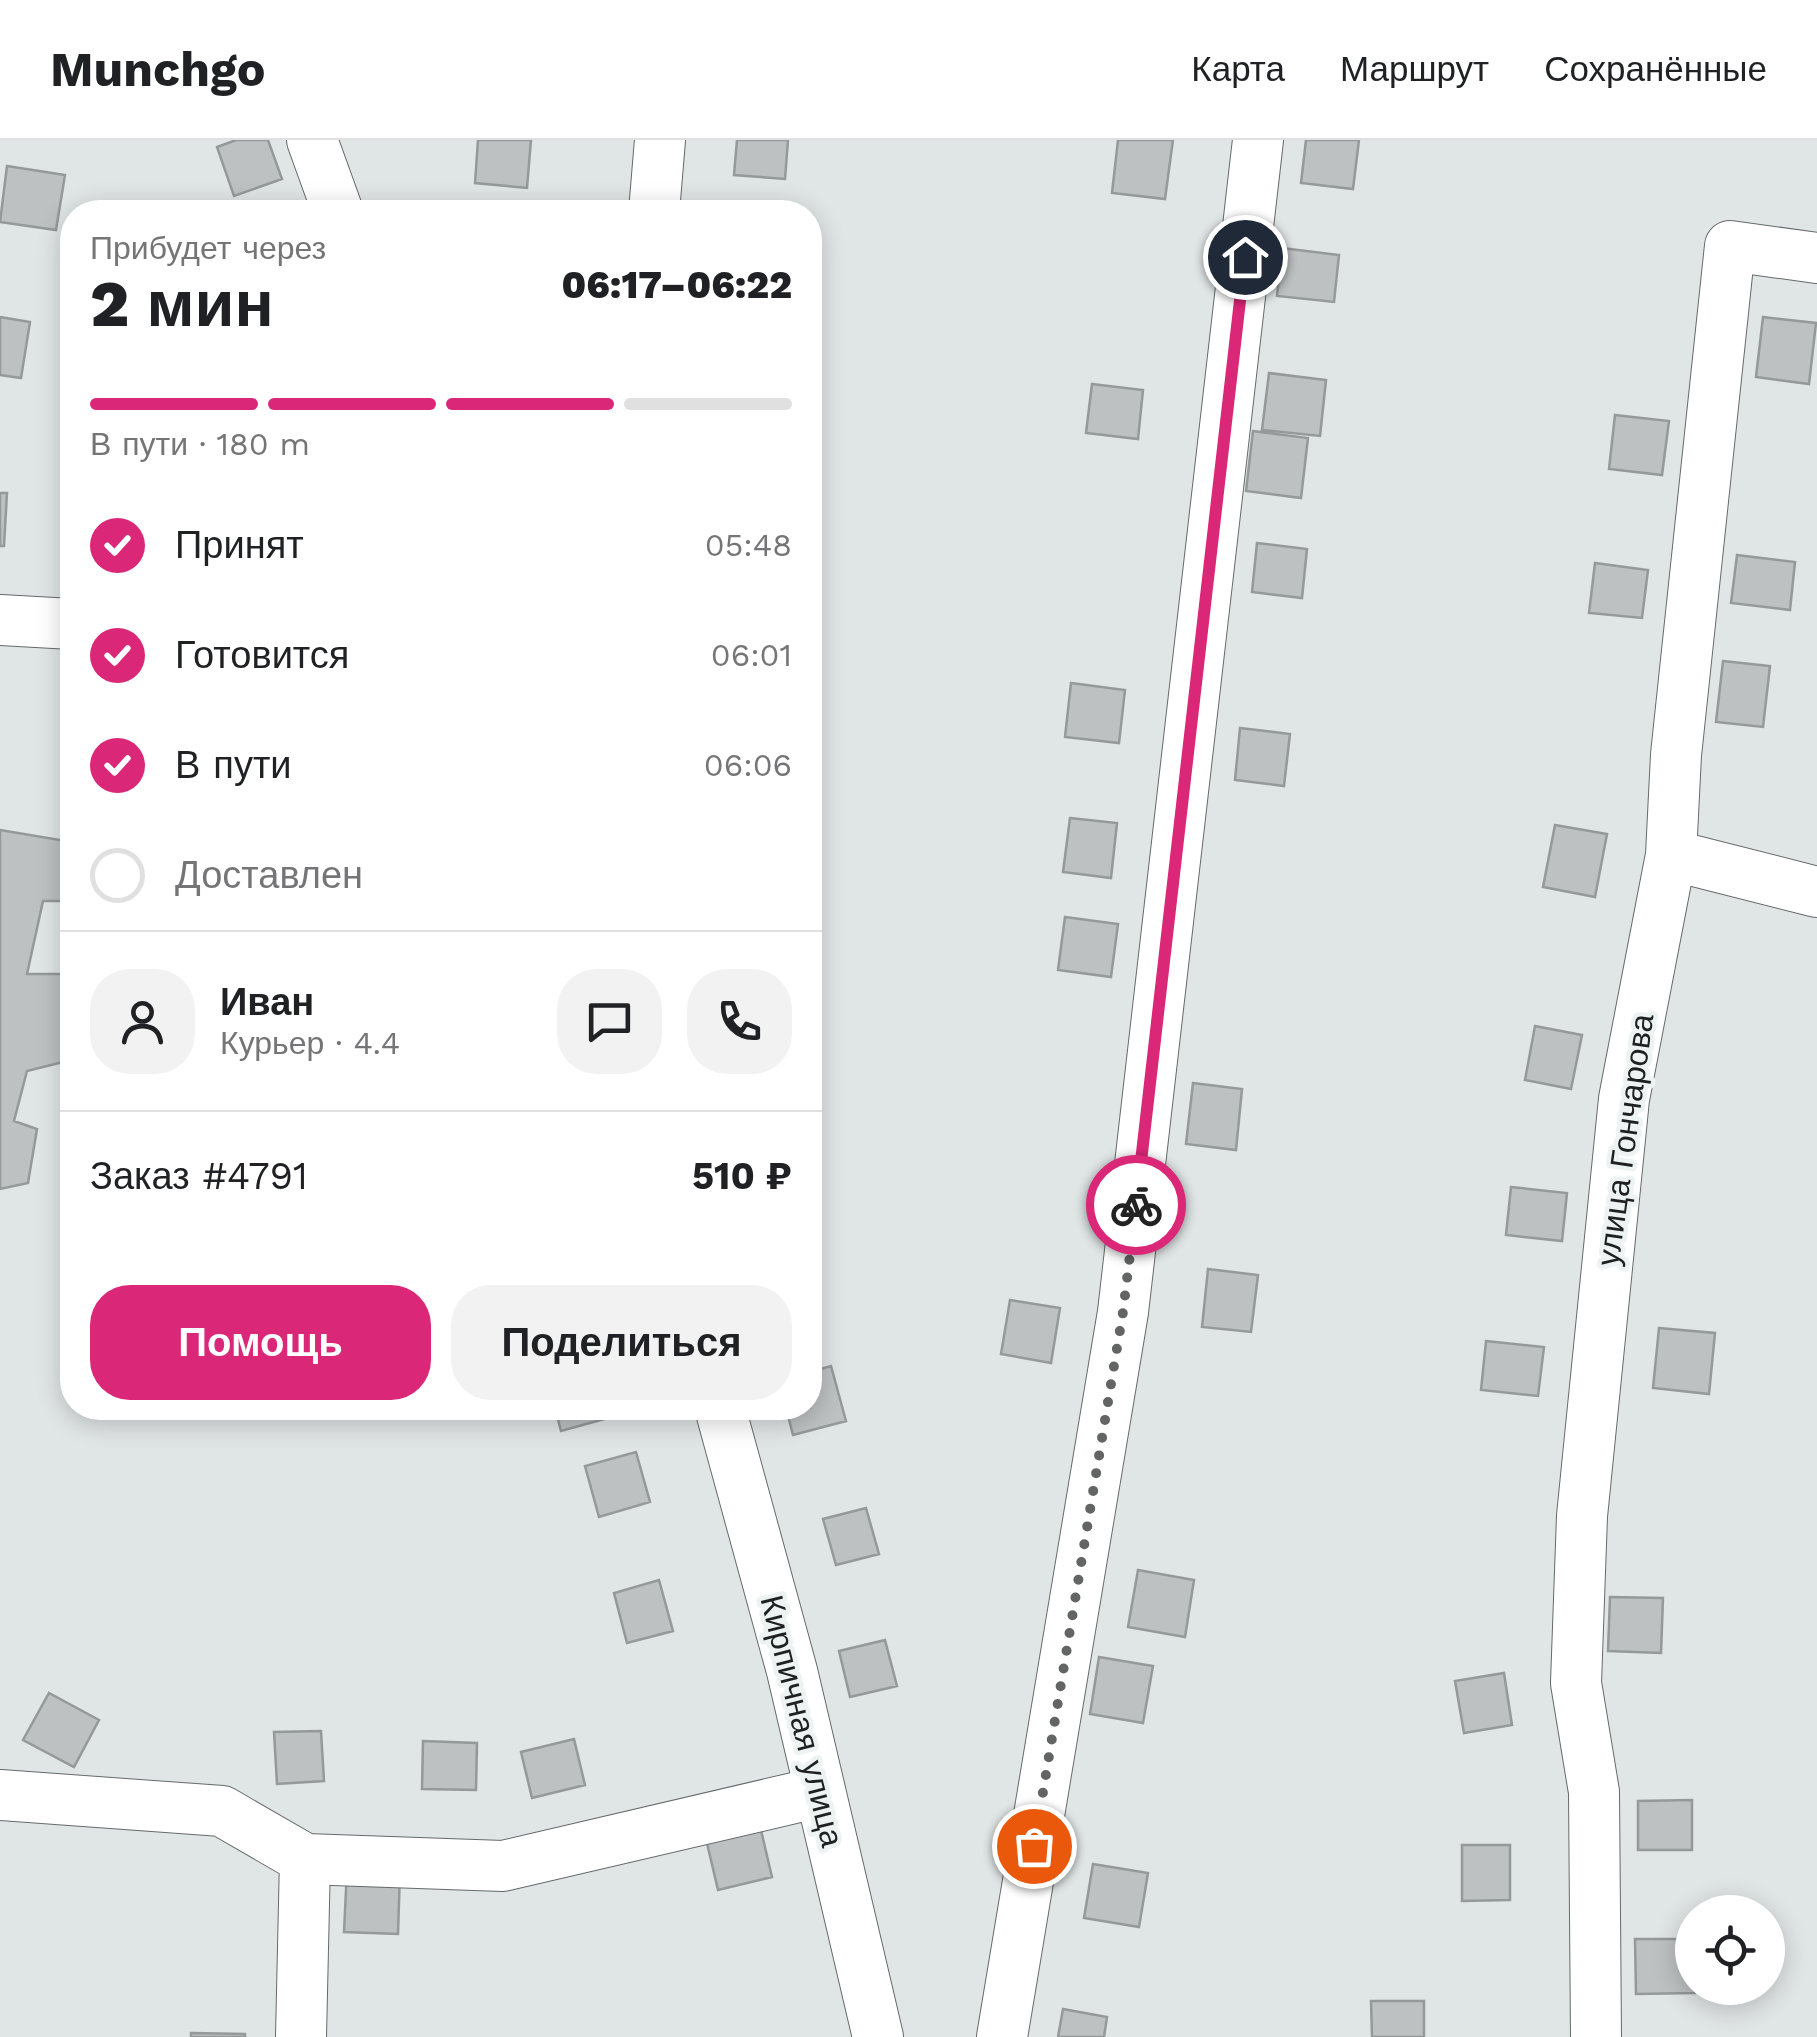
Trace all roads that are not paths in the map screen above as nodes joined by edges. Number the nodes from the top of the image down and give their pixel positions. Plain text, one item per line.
1 (312, 140) edge
2 (660, 140) edge
3 (1258, 140) edge
4 (334, 200) edge
5 (655, 200) edge
6 (1817, 258) edge
7 (0, 620) edge
8 (60, 623) edge
9 (1671, 855) junction
10 (1817, 892) edge
11 (723, 1420) edge
12 (820, 1792) junction
13 (0, 1795) edge
14 (305, 1858) junction
15 (302, 2037) edge
16 (878, 2037) edge
17 (1002, 2037) edge
18 (1596, 2037) edge

1 - 4 street
2 - 5 street
3 - 17 street
6 - 9 street, улица Гончарова
7 - 8 street
9 - 10 street
9 - 18 street, улица Гончарова
11 - 12 street, Кирпичная улица
12 - 14 street
12 - 16 street, Кирпичная улица
13 - 14 street
14 - 15 street

